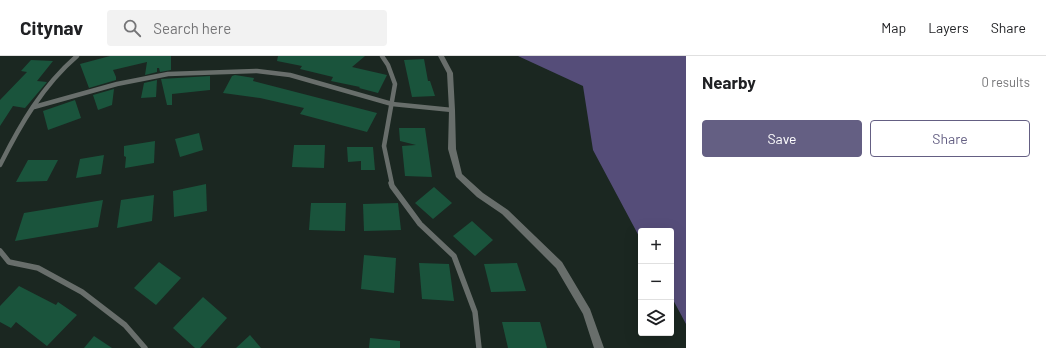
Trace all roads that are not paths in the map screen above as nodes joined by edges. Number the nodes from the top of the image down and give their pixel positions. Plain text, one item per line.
1 (77, 56) edge
2 (382, 56) edge
3 (441, 56) edge
4 (392, 104) junction
5 (34, 107) junction
6 (452, 110) junction
7 (0, 165) edge
8 (0, 251) edge
9 (145, 348) edge
10 (479, 348) edge
11 (599, 348) edge

1 - 5 lane
2 - 4 lane
3 - 6 street
4 - 5 lane
4 - 6 lane
4 - 10 lane
5 - 7 lane
6 - 11 street
8 - 9 lane

